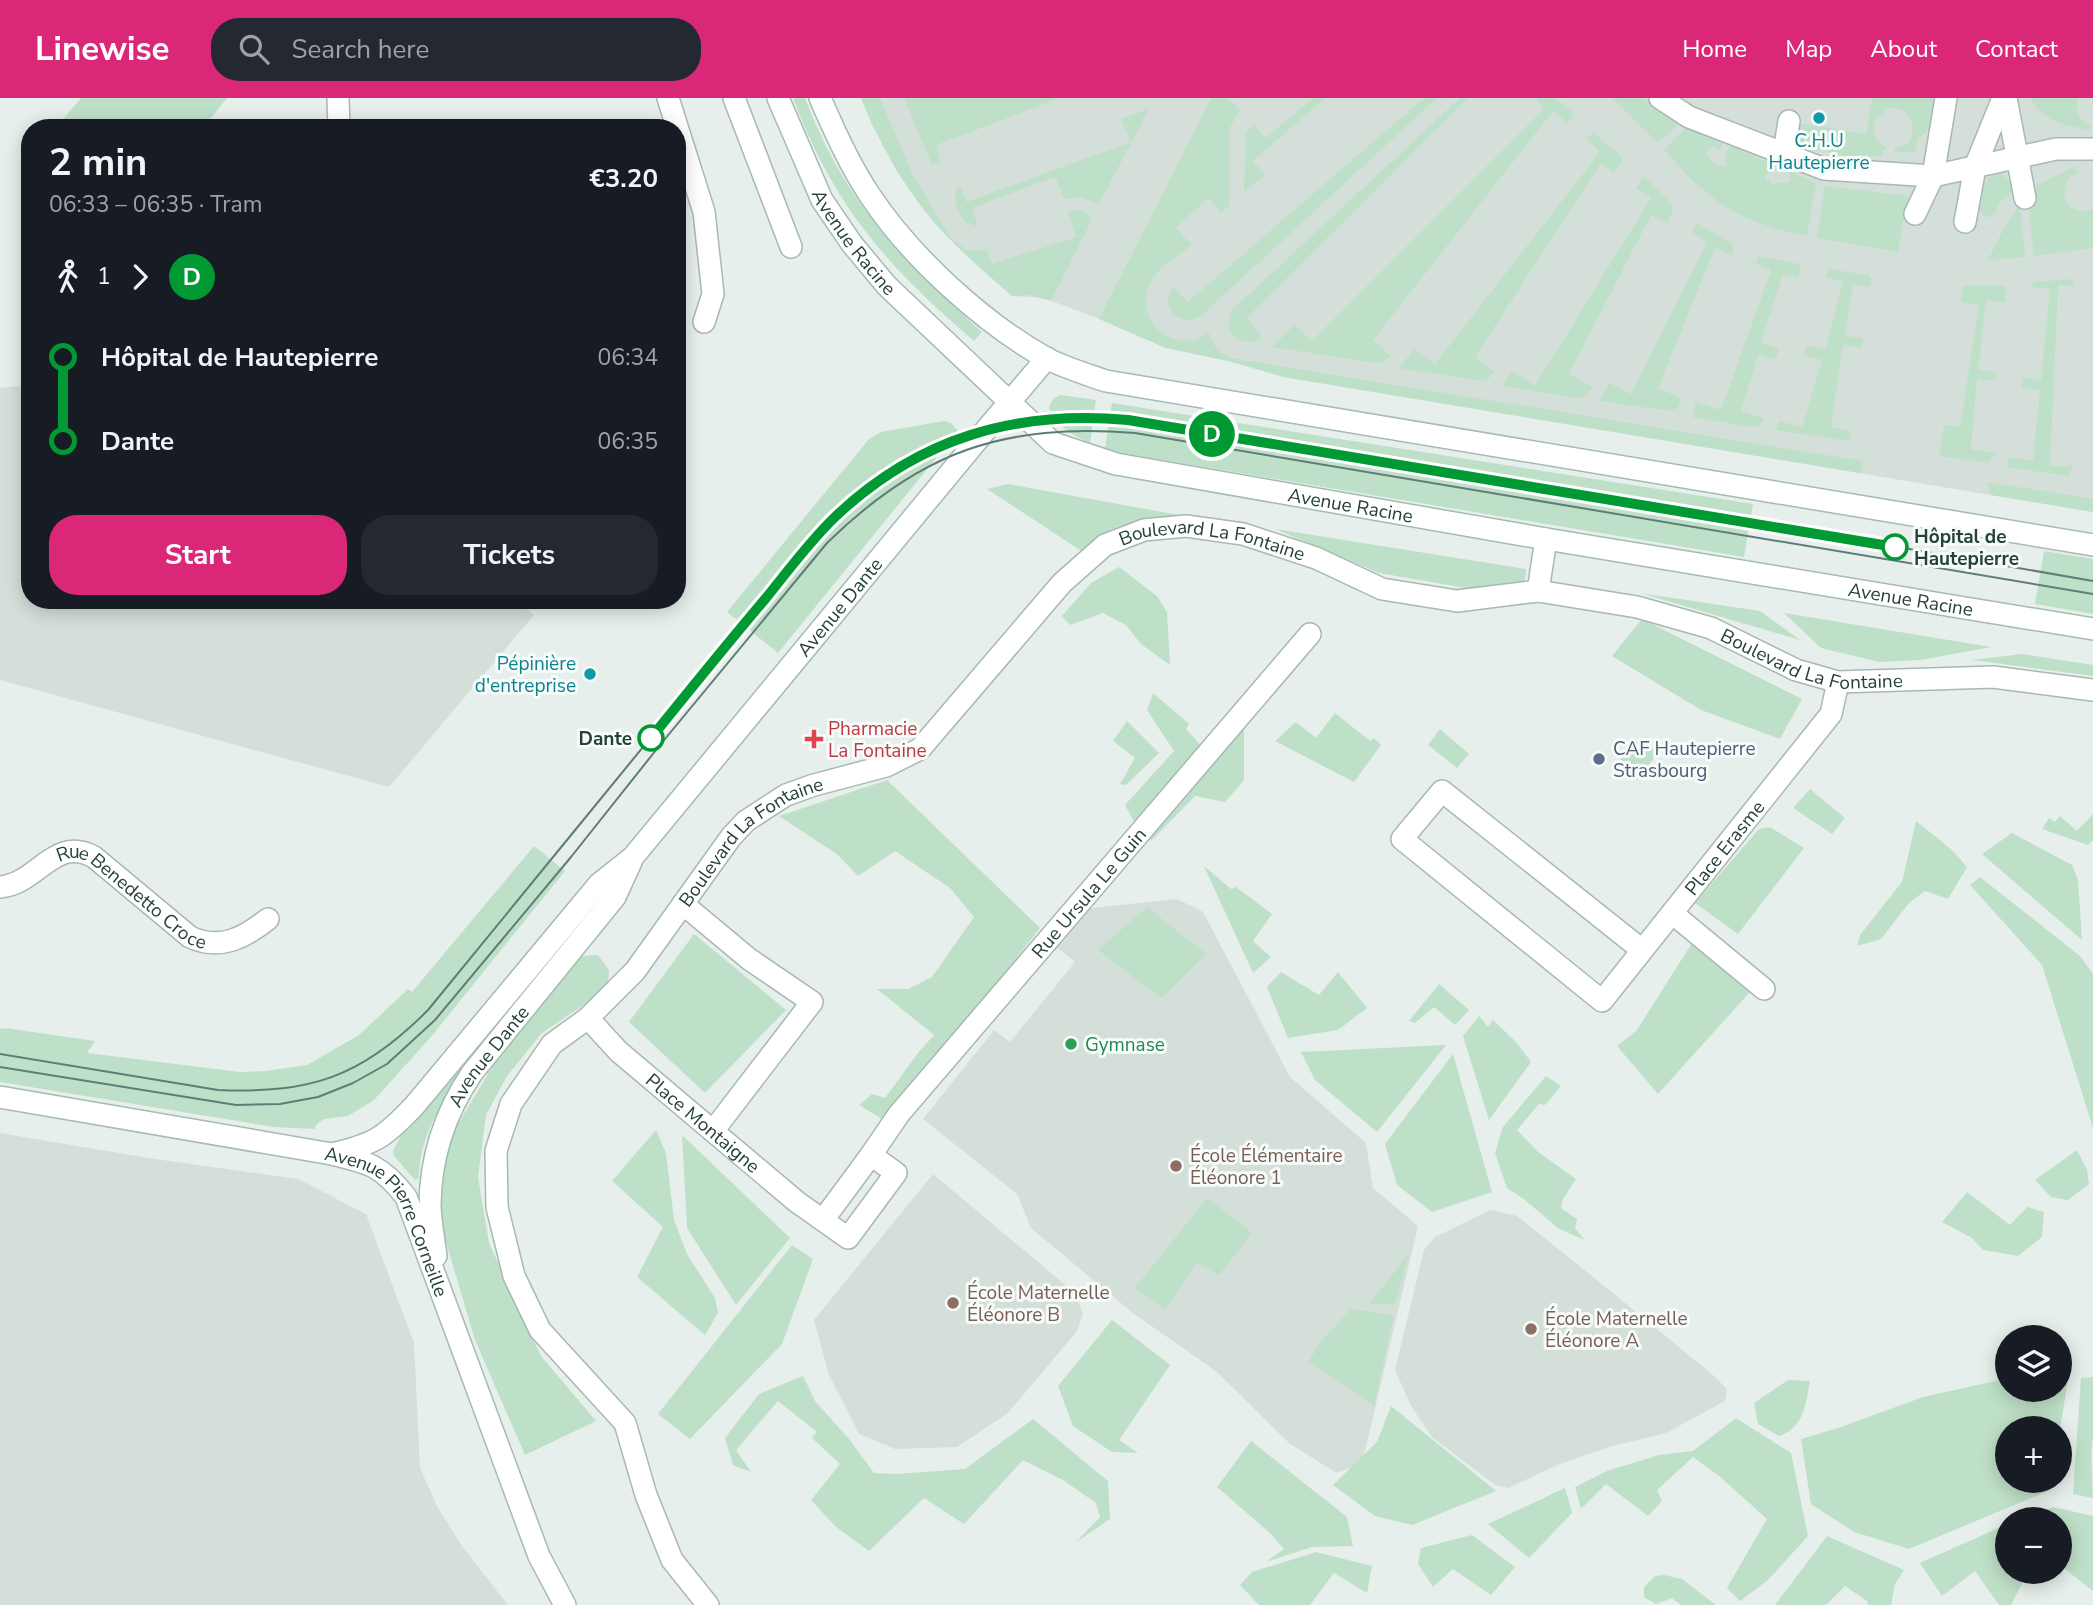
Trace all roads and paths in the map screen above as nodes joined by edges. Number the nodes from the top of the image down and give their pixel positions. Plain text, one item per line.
1 (338, 98) edge
2 (668, 98) edge
3 (734, 98) edge
4 (778, 98) edge
5 (820, 98) edge
6 (1660, 98) edge
7 (1946, 98) edge
8 (2005, 98) edge
9 (339, 119) edge
10 (675, 119) edge
11 (1789, 121) dead end
12 (2093, 149) edge
13 (1784, 153) junction
14 (686, 155) edge
15 (2018, 158) junction
16 (1975, 167) junction
17 (1933, 176) junction
18 (2025, 198) dead end
19 (1915, 214) dead end
20 (1965, 222) dead end
21 (791, 247) dead end
22 (704, 322) dead end
23 (1047, 358) junction
24 (1008, 402) junction
25 (1546, 539) junction
26 (2093, 545) edge
27 (1538, 591) junction
28 (2093, 629) edge
29 (1310, 634) dead end
30 (1838, 682) junction
31 (2093, 690) edge
32 (633, 857) junction
33 (0, 887) edge
34 (683, 904) junction
35 (1672, 914) junction
36 (268, 919) dead end
37 (1642, 950) junction
38 (1764, 989) dead end
39 (588, 1018) junction
40 (0, 1097) edge
41 (713, 1131) junction
42 (332, 1154) junction
43 (871, 1155) junction
44 (823, 1220) junction
45 (440, 1287) junction
46 (565, 1605) edge
47 (708, 1605) edge

1 - 9 street
2 - 10 street
3 - 21 street
4 - 24 street, Avenue Racine
5 - 23 street, Avenue Racine
6 - 13 street
7 - 17 street
8 - 15 street
8 - 16 street
11 - 13 street
12 - 15 street
13 - 17 street
14 - 22 street
15 - 16 street
15 - 18 street
16 - 17 street
16 - 20 street
17 - 19 street
23 - 24 street, Avenue Dante
23 - 26 street, Avenue Racine
24 - 25 street, Avenue Racine
24 - 32 street, Avenue Dante
25 - 27 street
25 - 28 street, Avenue Racine
27 - 30 street, Boulevard La Fontaine
27 - 34 street, Boulevard La Fontaine
29 - 43 street, Rue Ursula Le Guin
30 - 31 street, Boulevard La Fontaine
30 - 35 street, Place Erasme
32 - 42 street, Avenue Dante
32 - 45 street, Avenue Dante
33 - 36 street, Rue Benedetto Croce
34 - 39 street, Boulevard La Fontaine
34 - 41 street
35 - 37 street
35 - 38 street, Place Erasme
37 - 37 street
39 - 41 street, Place Montaigne
39 - 47 street, Boulevard La Fontaine
40 - 42 street, Avenue Pierre Corneille
41 - 44 street, Place Montaigne
42 - 45 street, Avenue Pierre Corneille
43 - 44 street
43 - 44 street, Place Montaigne
45 - 46 street, Avenue Pierre Corneille

